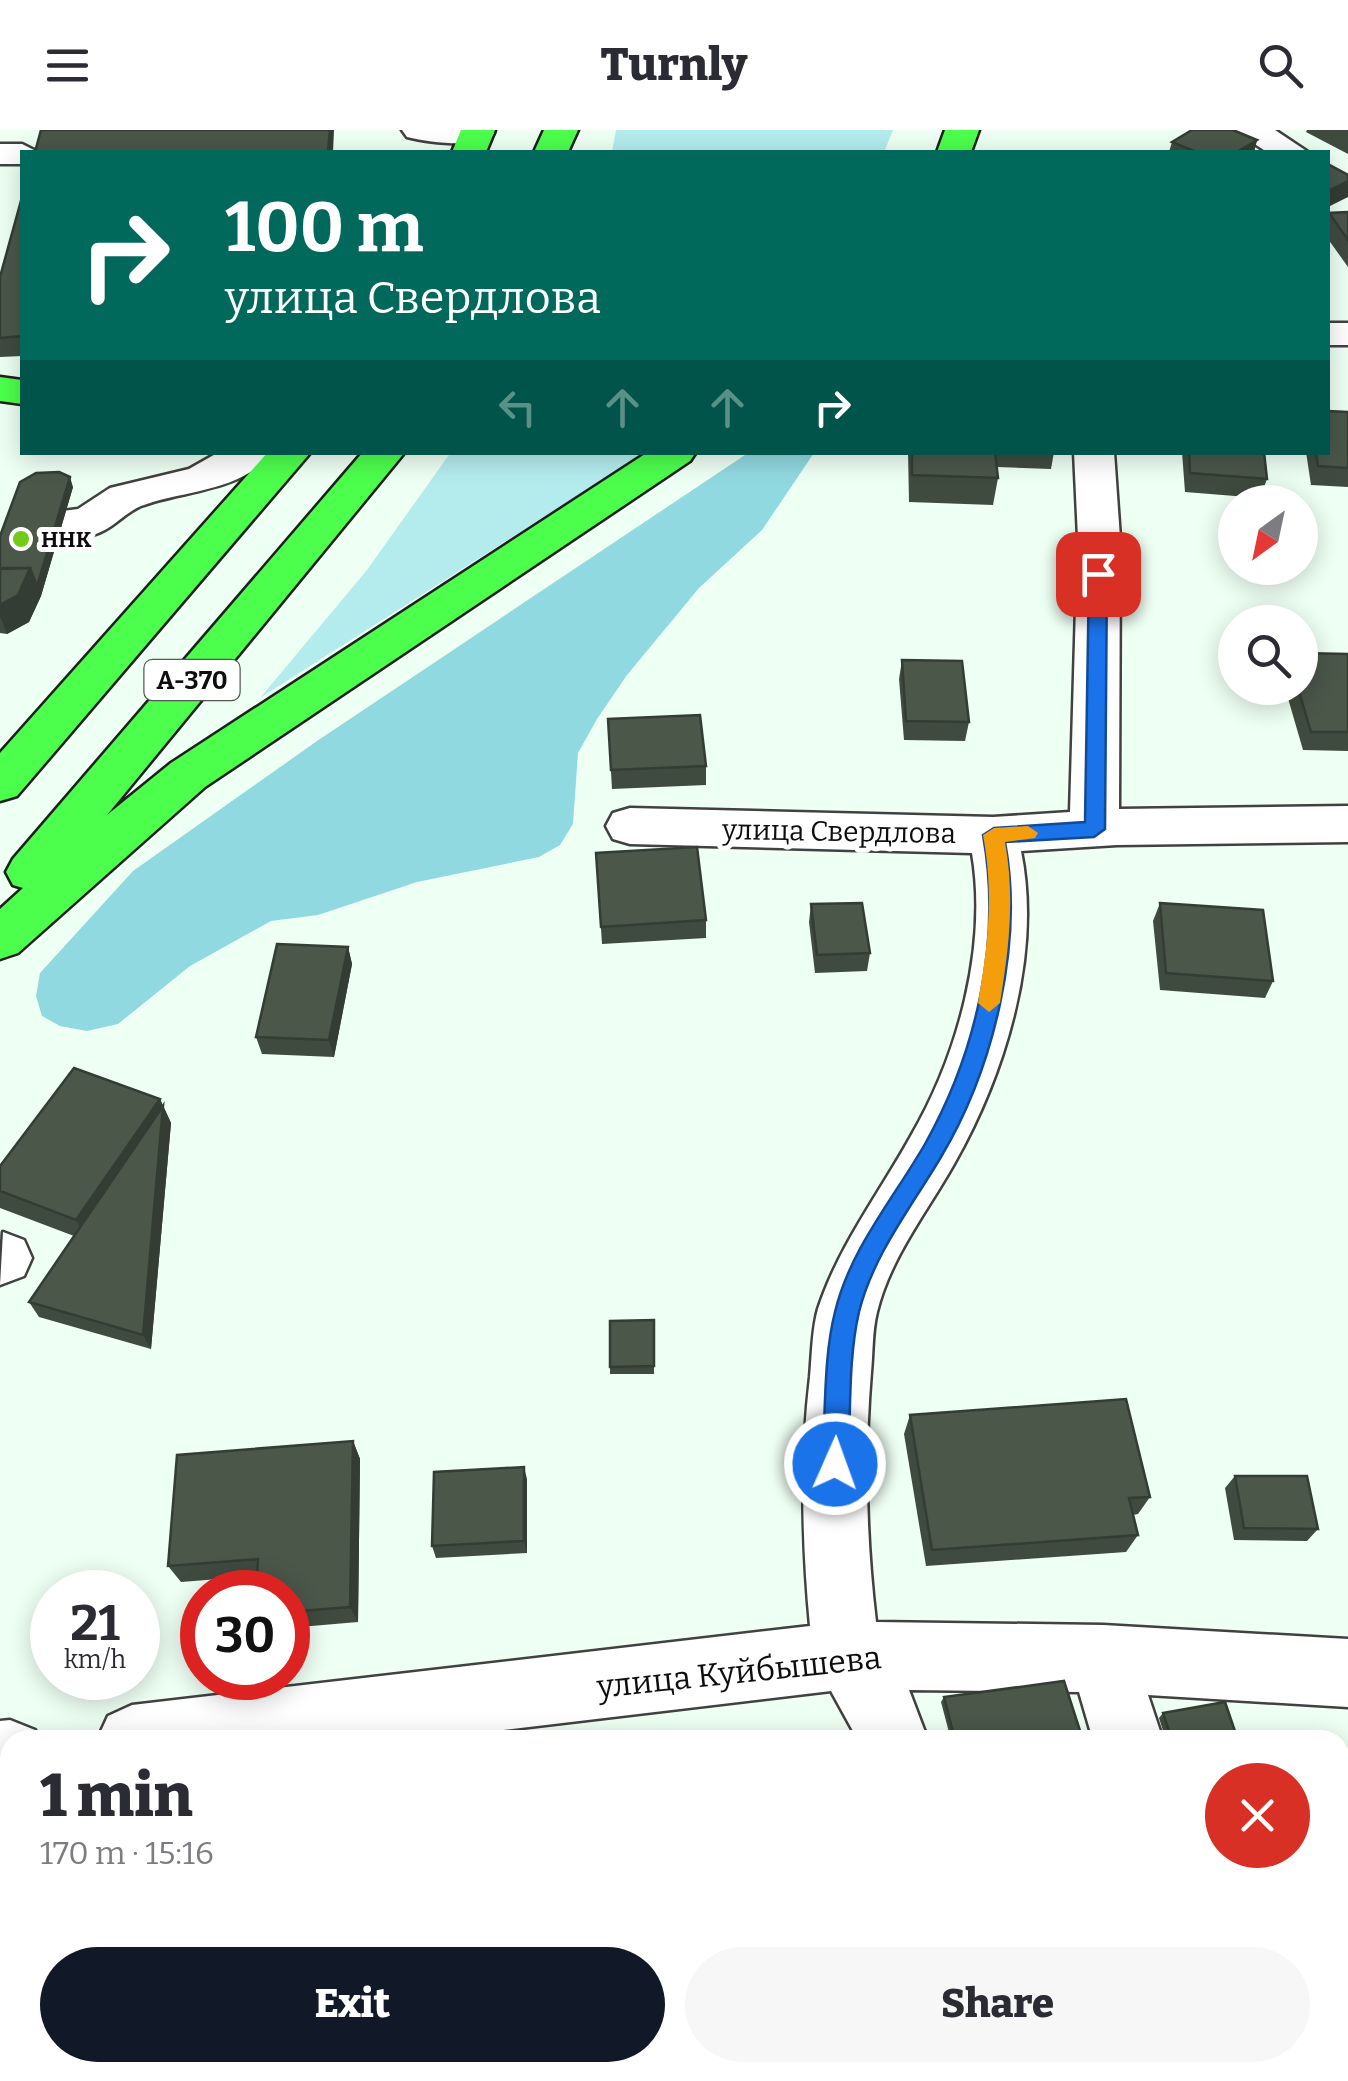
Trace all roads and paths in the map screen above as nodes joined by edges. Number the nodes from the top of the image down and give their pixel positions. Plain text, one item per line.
1 (419, 130) edge
2 (1250, 130) edge
3 (475, 138) edge
4 (1288, 150) edge
5 (245, 455) edge
6 (288, 455) edge
7 (382, 455) edge
8 (671, 455) edge
9 (1094, 455) edge
10 (62, 522) edge
11 (0, 784) edge
12 (1348, 824) edge
13 (630, 826) dead end
14 (1094, 829) junction
15 (994, 835) junction
16 (0, 908) edge
17 (0, 939) edge
18 (847, 1654) junction
19 (1103, 1659) junction
20 (1348, 1673) edge
21 (215, 1730) edge
22 (890, 1730) edge
23 (1125, 1730) edge

1 - 3 street
2 - 4 street
5 - 10 street
6 - 11 highway, А-370
7 - 16 highway, А-370
8 - 17 highway
9 - 14 street
12 - 14 street, улица Свердлова
13 - 15 street, улица Свердлова
14 - 15 street, улица Свердлова
15 - 18 street
18 - 19 street, улица Куйбышева
18 - 21 street, улица Куйбышева
18 - 22 street
19 - 20 street, улица Куйбышева
19 - 23 street

